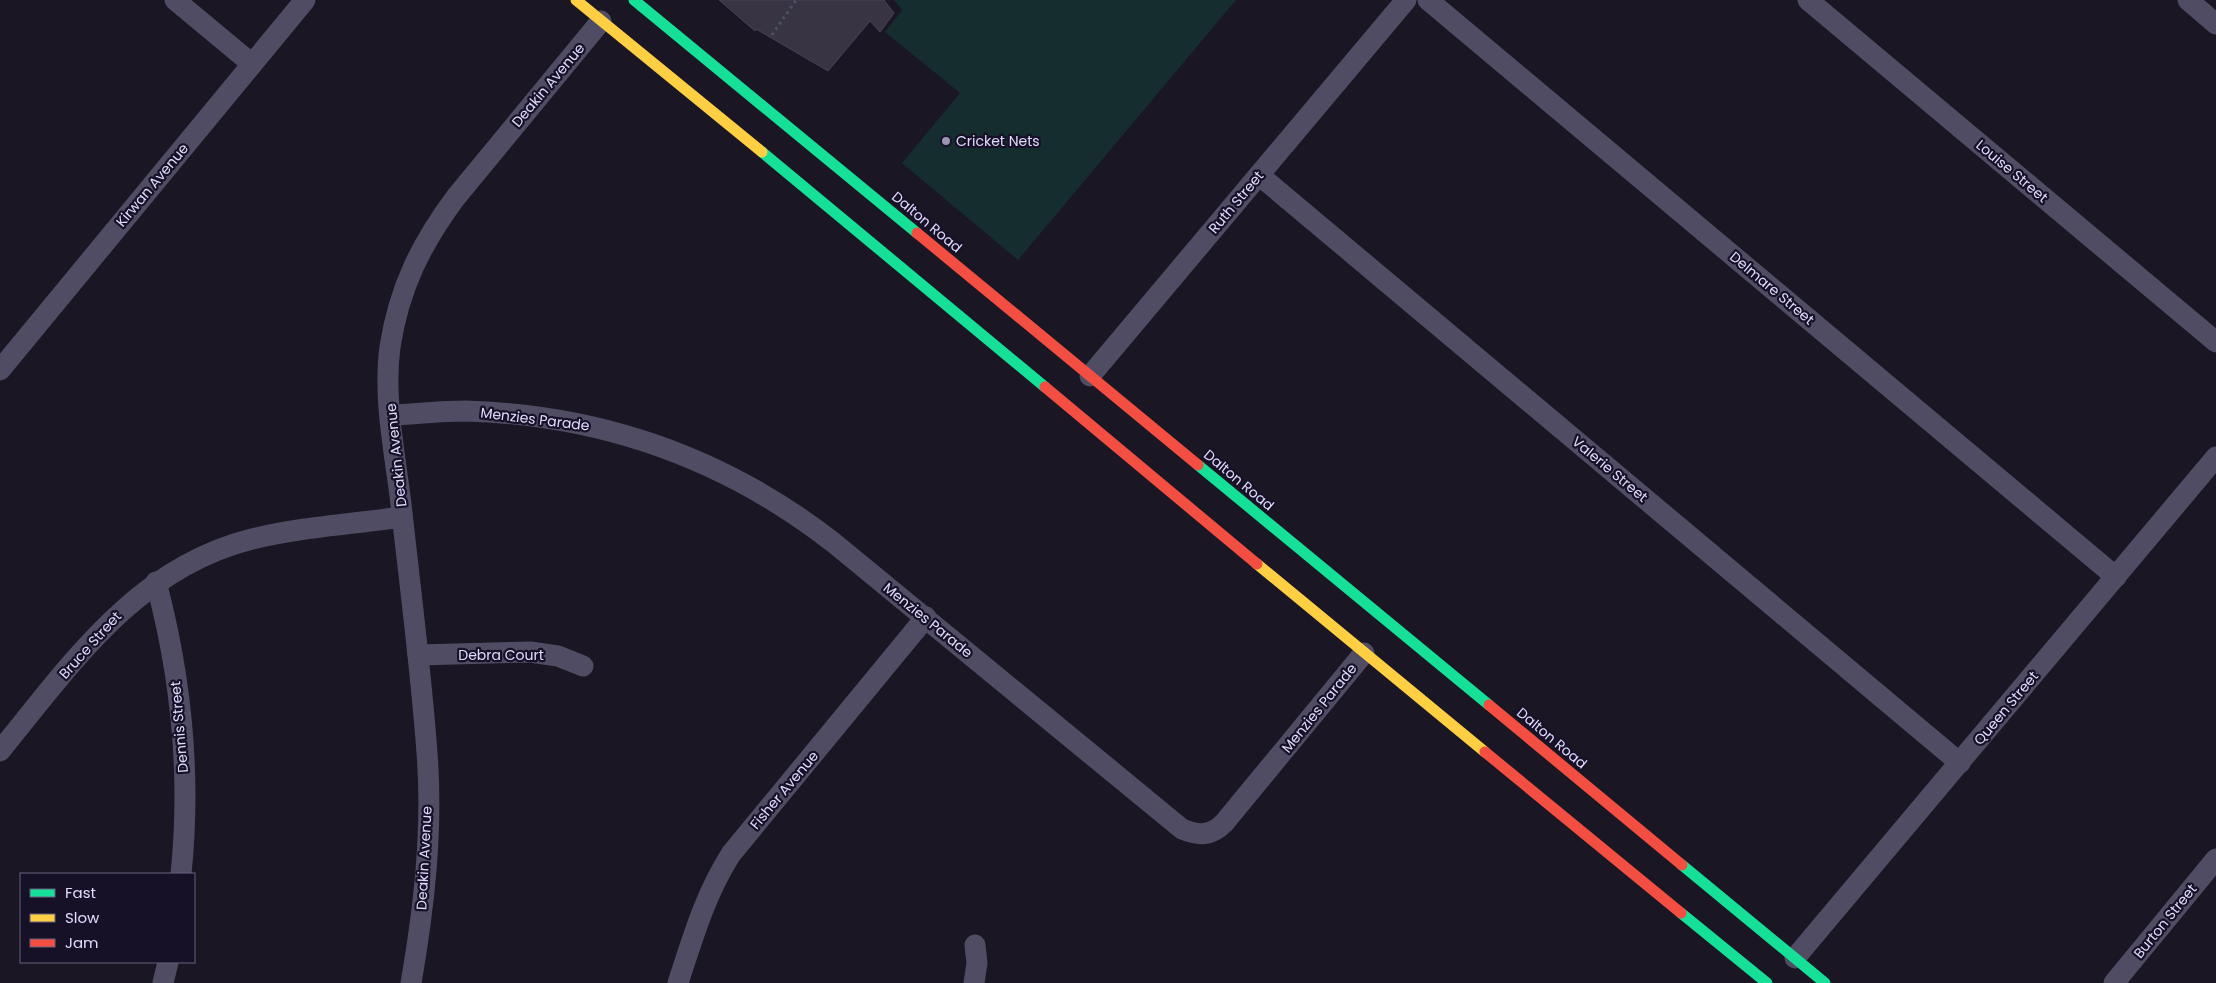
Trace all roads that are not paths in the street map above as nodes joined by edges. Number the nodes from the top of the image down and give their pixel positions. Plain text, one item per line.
1 (175, 0) edge
2 (305, 0) edge
3 (576, 0) edge
4 (634, 0) edge
5 (1406, 0) edge
6 (1428, 0) edge
7 (1808, 0) edge
8 (2188, 0) edge
9 (604, 17) junction
10 (2216, 24) edge
11 (252, 64) junction
12 (1259, 175) junction
13 (2216, 342) edge
14 (0, 370) edge
15 (1087, 380) junction
16 (390, 415) junction
17 (2216, 457) edge
18 (402, 517) junction
19 (2116, 576) junction
20 (156, 582) junction
21 (926, 617) junction
22 (1364, 653) junction
23 (418, 655) junction
24 (583, 666) dead end
25 (0, 751) edge
26 (1960, 763) junction
27 (2216, 859) edge
28 (181, 873) edge
29 (975, 945) dead end
30 (1795, 958) junction
31 (168, 963) edge
32 (163, 983) edge
33 (412, 983) edge
34 (678, 983) edge
35 (974, 983) edge
36 (1767, 983) edge
37 (1826, 983) edge
38 (2114, 983) edge

1 - 11 street
2 - 11 street, Kirwan Avenue
3 - 9 main road
4 - 15 main road, Dalton Road
5 - 12 street, Ruth Street
6 - 19 street, Delmare Street
7 - 13 street, Louise Street
8 - 10 street
9 - 16 street, Deakin Avenue
9 - 22 main road
11 - 14 street, Kirwan Avenue
12 - 15 street, Ruth Street
12 - 26 street, Valerie Street
15 - 30 main road, Dalton Road
16 - 18 street, Deakin Avenue
16 - 21 street, Menzies Parade
17 - 19 street, Queen Street
18 - 20 street, Bruce Street
18 - 23 street, Deakin Avenue
19 - 26 street, Queen Street
20 - 25 street, Bruce Street
20 - 28 street, Dennis Street
21 - 22 street, Menzies Parade
21 - 34 street, Fisher Avenue
22 - 36 main road
23 - 24 street, Debra Court
23 - 33 street, Deakin Avenue
26 - 30 street, Queen Street
27 - 38 street, Burton Street
29 - 35 street
30 - 37 main road, Dalton Road
31 - 32 street

